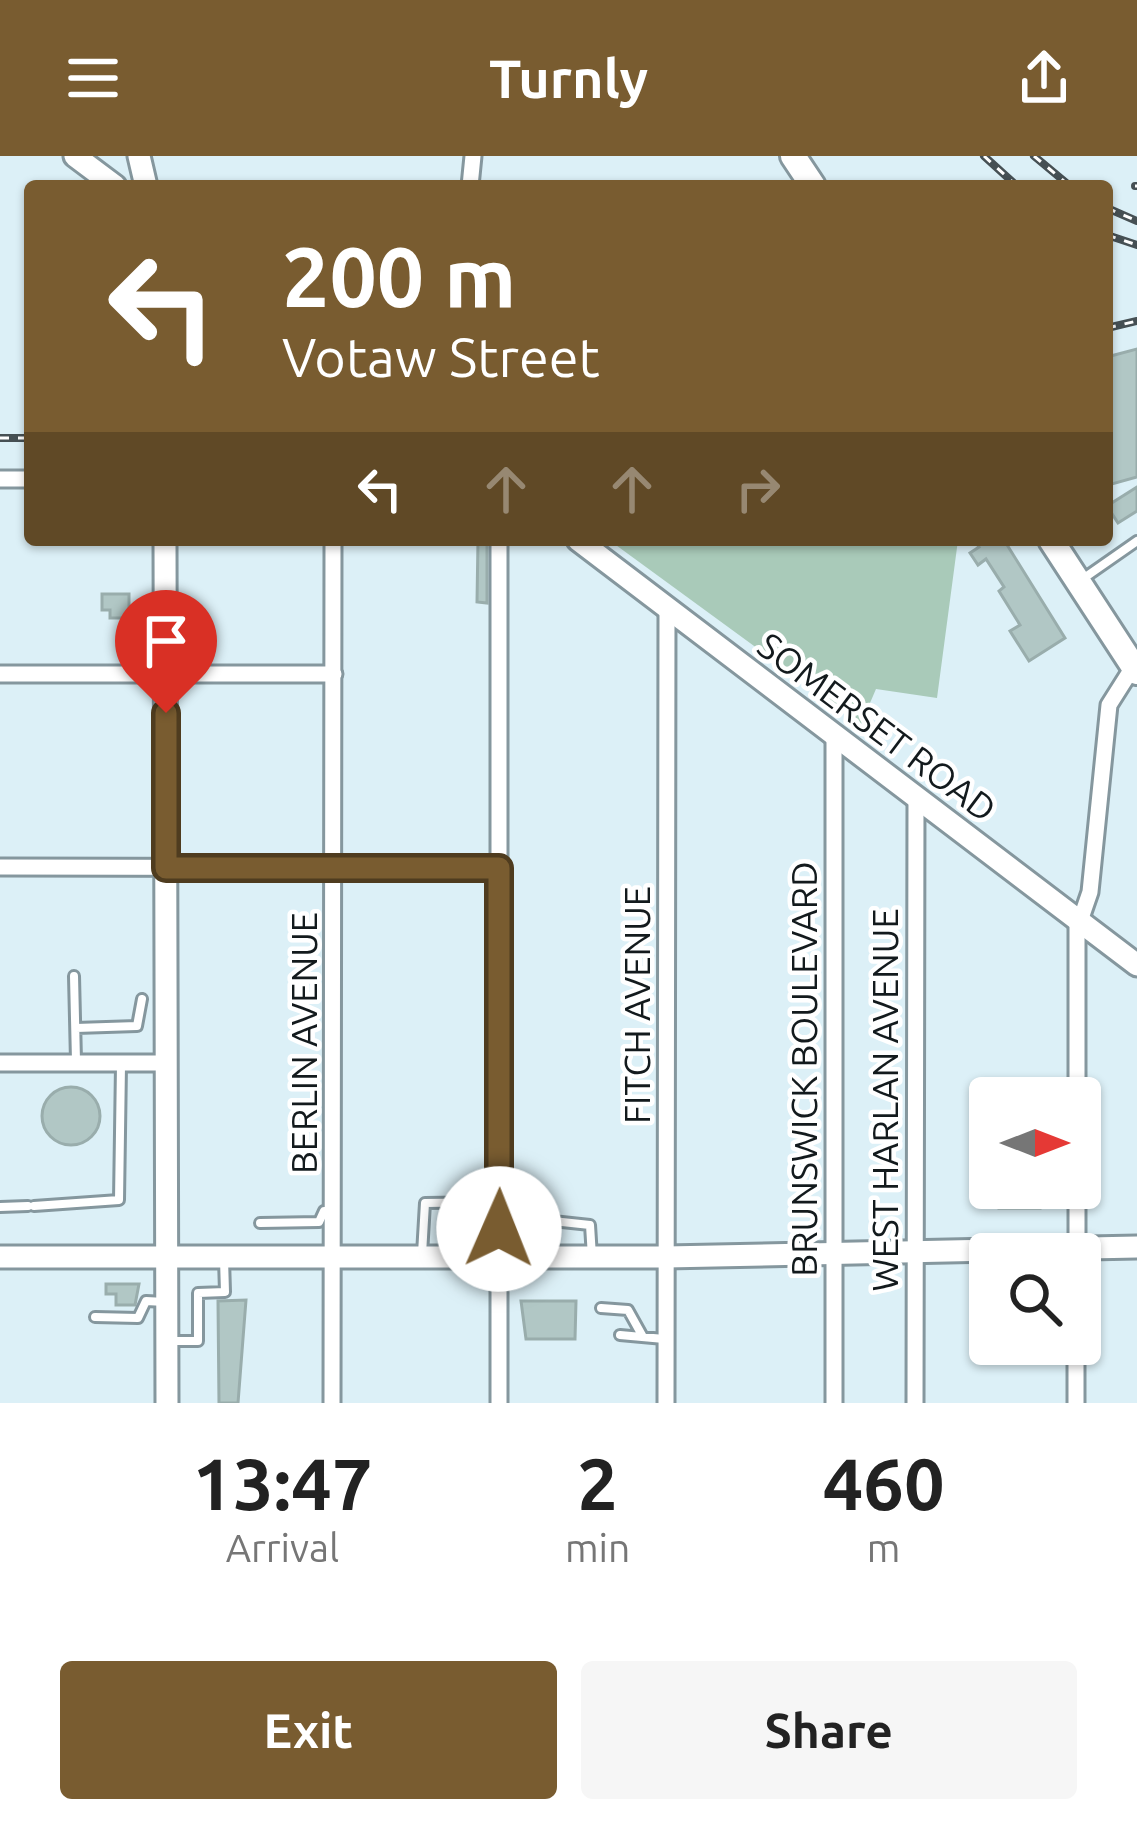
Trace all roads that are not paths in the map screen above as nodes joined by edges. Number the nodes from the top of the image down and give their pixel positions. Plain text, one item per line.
1 (75, 156) edge
2 (107, 180) edge
3 (1137, 541) edge
4 (165, 546) edge
5 (333, 546) edge
6 (500, 546) edge
7 (586, 546) edge
8 (1060, 546) edge
9 (1078, 583) junction
10 (667, 608) junction
11 (1135, 670) edge
12 (0, 674) edge
13 (166, 674) junction
14 (334, 674) junction
15 (835, 735) junction
16 (916, 798) junction
17 (0, 867) edge
18 (166, 868) junction
19 (334, 868) junction
20 (499, 868) junction
21 (1079, 920) junction
22 (1137, 965) edge
23 (74, 976) dead end
24 (142, 999) dead end
25 (76, 1028) junction
26 (0, 1063) edge
27 (76, 1063) junction
28 (122, 1063) junction
29 (166, 1064) junction
30 (1077, 1077) edge
31 (494, 1204) junction
32 (0, 1207) edge
33 (334, 1211) junction
34 (260, 1223) dead end
35 (1137, 1247) edge
36 (1101, 1250) edge
37 (915, 1253) junction
38 (969, 1253) edge
39 (834, 1254) junction
40 (334, 1256) junction
41 (422, 1256) junction
42 (499, 1256) junction
43 (0, 1257) edge
44 (224, 1257) junction
45 (592, 1257) junction
46 (666, 1257) junction
47 (166, 1258) junction
48 (166, 1303) junction
49 (601, 1308) dead end
50 (95, 1317) dead end
51 (620, 1335) dead end
52 (644, 1337) junction
53 (666, 1339) junction
54 (166, 1341) junction
55 (1076, 1365) edge
56 (166, 1403) edge
57 (332, 1403) edge
58 (500, 1403) edge
59 (666, 1403) edge
60 (834, 1403) edge
61 (915, 1403) edge
62 (1076, 1403) edge

1 - 2 main road
3 - 9 lane
4 - 13 main road
5 - 14 street, BERLIN AVENUE
6 - 20 street
7 - 10 main road, SOMERSET ROAD
8 - 9 main road
9 - 11 main road
10 - 15 main road, SOMERSET ROAD
10 - 46 street, FITCH AVENUE
11 - 21 street
12 - 13 street
13 - 14 street
13 - 18 main road
14 - 19 street, BERLIN AVENUE
15 - 16 main road, SOMERSET ROAD
15 - 39 street, BRUNSWICK BOULEVARD
16 - 21 main road, SOMERSET ROAD
16 - 37 street, WEST HARLAN AVENUE
17 - 18 street
18 - 19 street
18 - 29 main road
19 - 20 street
19 - 33 street, BERLIN AVENUE
20 - 31 street
21 - 22 main road, SOMERSET ROAD
21 - 30 street
23 - 25 lane
24 - 25 lane
25 - 27 lane
26 - 27 street
27 - 28 street
28 - 29 street
28 - 32 lane
29 - 47 main road
31 - 41 lane
31 - 42 street
31 - 45 lane
33 - 34 lane
33 - 40 street, BERLIN AVENUE
35 - 36 main road
37 - 38 main road
37 - 39 main road
37 - 61 street, WEST HARLAN AVENUE
39 - 46 main road
39 - 60 street, BRUNSWICK BOULEVARD
40 - 41 main road
40 - 44 main road
40 - 57 street, BERLIN AVENUE
41 - 42 main road
42 - 45 main road
42 - 58 street
43 - 47 main road
44 - 47 main road
44 - 54 lane
45 - 46 main road
46 - 53 street, FITCH AVENUE
47 - 48 main road
48 - 50 lane
48 - 54 main road
49 - 52 lane
51 - 52 lane
52 - 53 lane
53 - 59 street, FITCH AVENUE
54 - 56 main road
55 - 62 street

